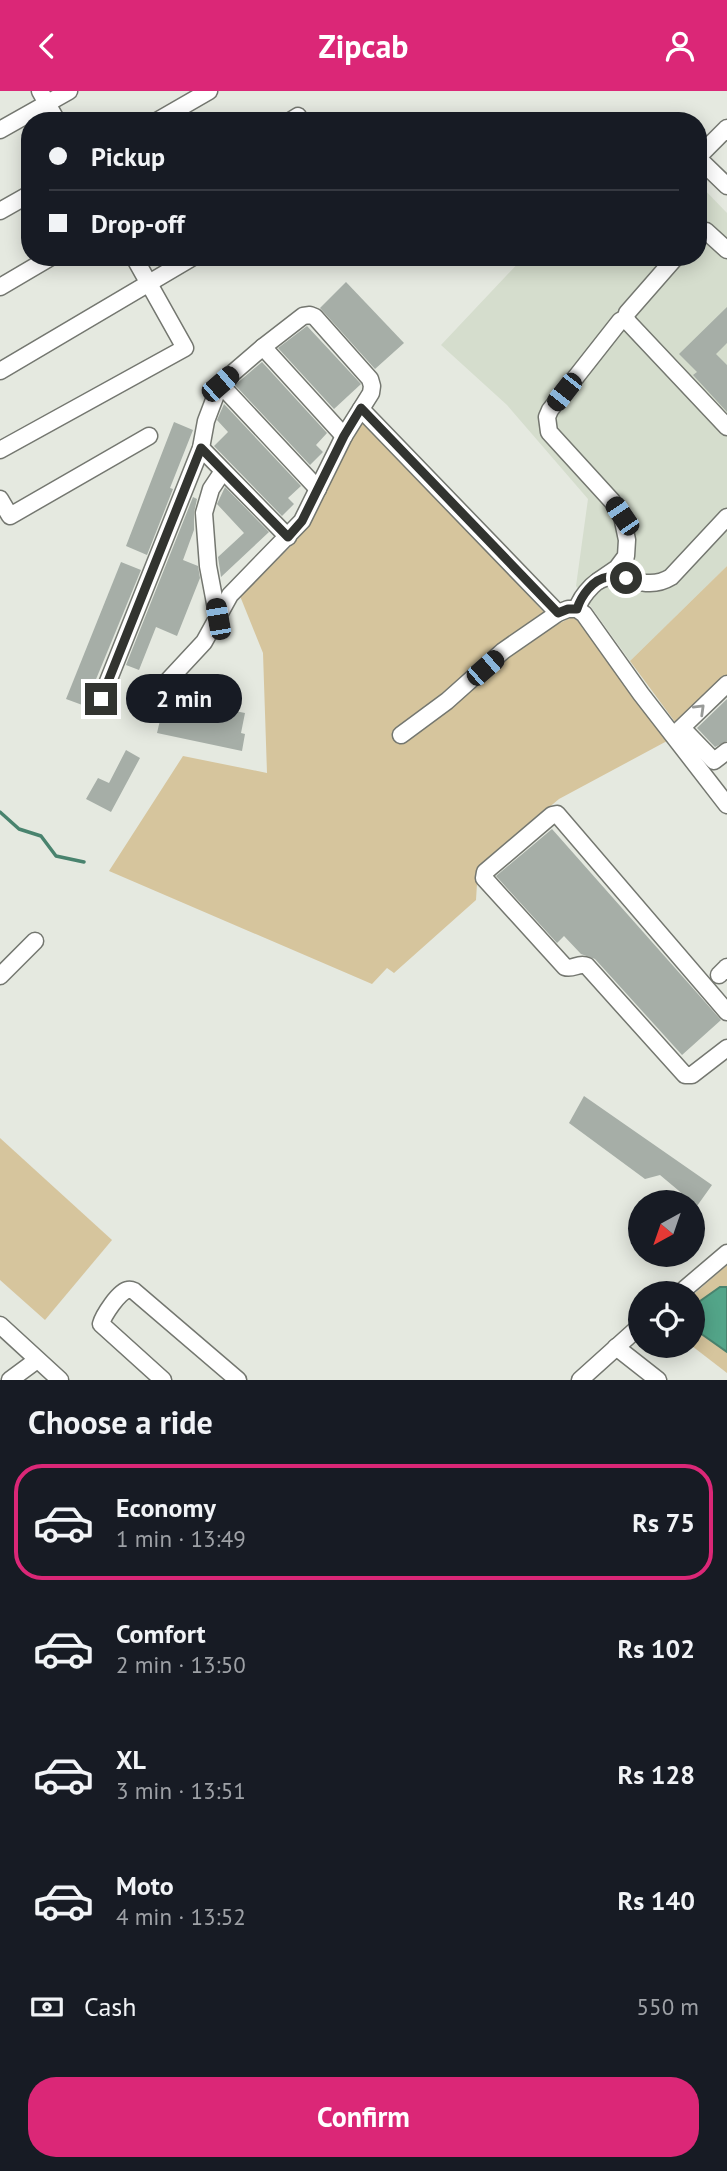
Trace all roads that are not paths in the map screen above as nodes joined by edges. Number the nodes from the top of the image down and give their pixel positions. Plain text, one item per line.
1 (68, 91) edge
2 (209, 91) edge
3 (44, 97) edge
4 (24, 112) edge
5 (173, 112) edge
6 (21, 114) edge
7 (727, 128) edge
8 (0, 130) edge
9 (707, 148) edge
10 (707, 166) edge
11 (727, 186) edge
12 (21, 199) edge
13 (0, 211) edge
14 (707, 231) edge
15 (727, 250) edge
16 (36, 266) edge
17 (139, 266) edge
18 (178, 266) edge
19 (668, 266) edge
20 (149, 283) junction
21 (0, 287) edge
22 (626, 318) junction
23 (263, 347) junction
24 (0, 371) edge
25 (220, 384) junction
26 (361, 408) junction
27 (727, 427) edge
28 (149, 436) dead end
29 (344, 436) junction
30 (201, 448) junction
31 (0, 450) edge
32 (223, 471) junction
33 (318, 489) junction
34 (0, 499) edge
35 (727, 517) edge
36 (288, 537) junction
37 (598, 581) junction
38 (577, 609) junction
39 (558, 613) junction
40 (218, 619) junction
41 (727, 684) edge
42 (101, 699) dead end
43 (151, 699) dead end
44 (679, 733) junction
45 (401, 735) dead end
46 (727, 751) edge
47 (724, 795) edge
48 (34, 941) dead end
49 (0, 976) edge
50 (727, 1012) edge
51 (727, 1048) edge
52 (727, 1253) edge
53 (694, 1281) edge
54 (0, 1325) edge
55 (628, 1336) edge
56 (616, 1347) junction
57 (37, 1360) junction
58 (583, 1379) edge
59 (10, 1380) edge
60 (60, 1380) edge
61 (163, 1380) edge
62 (238, 1380) edge
63 (658, 1380) edge

1 - 3 street
2 - 5 street
3 - 4 street
6 - 8 street
7 - 9 street
10 - 11 street
12 - 13 street
14 - 15 street
16 - 21 street
17 - 20 street
18 - 20 street
19 - 22 street
20 - 24 street
20 - 31 street
22 - 27 street
22 - 37 street
23 - 25 street
23 - 26 street
23 - 29 street
25 - 30 street
25 - 33 street
26 - 29 street
26 - 39 street
28 - 34 street
29 - 33 street
30 - 32 street
30 - 42 street
32 - 36 street
32 - 40 street
33 - 36 street
35 - 37 street
36 - 40 street
37 - 38 street
38 - 39 street
38 - 44 street
39 - 45 street
40 - 43 street
44 -> 41 street
44 - 46 street
44 - 47 street
48 - 49 street
50 - 51 street
52 - 53 street
54 - 57 street
55 - 56 street
56 - 58 street
56 - 63 street
57 - 59 street
57 - 60 street
61 - 62 street

